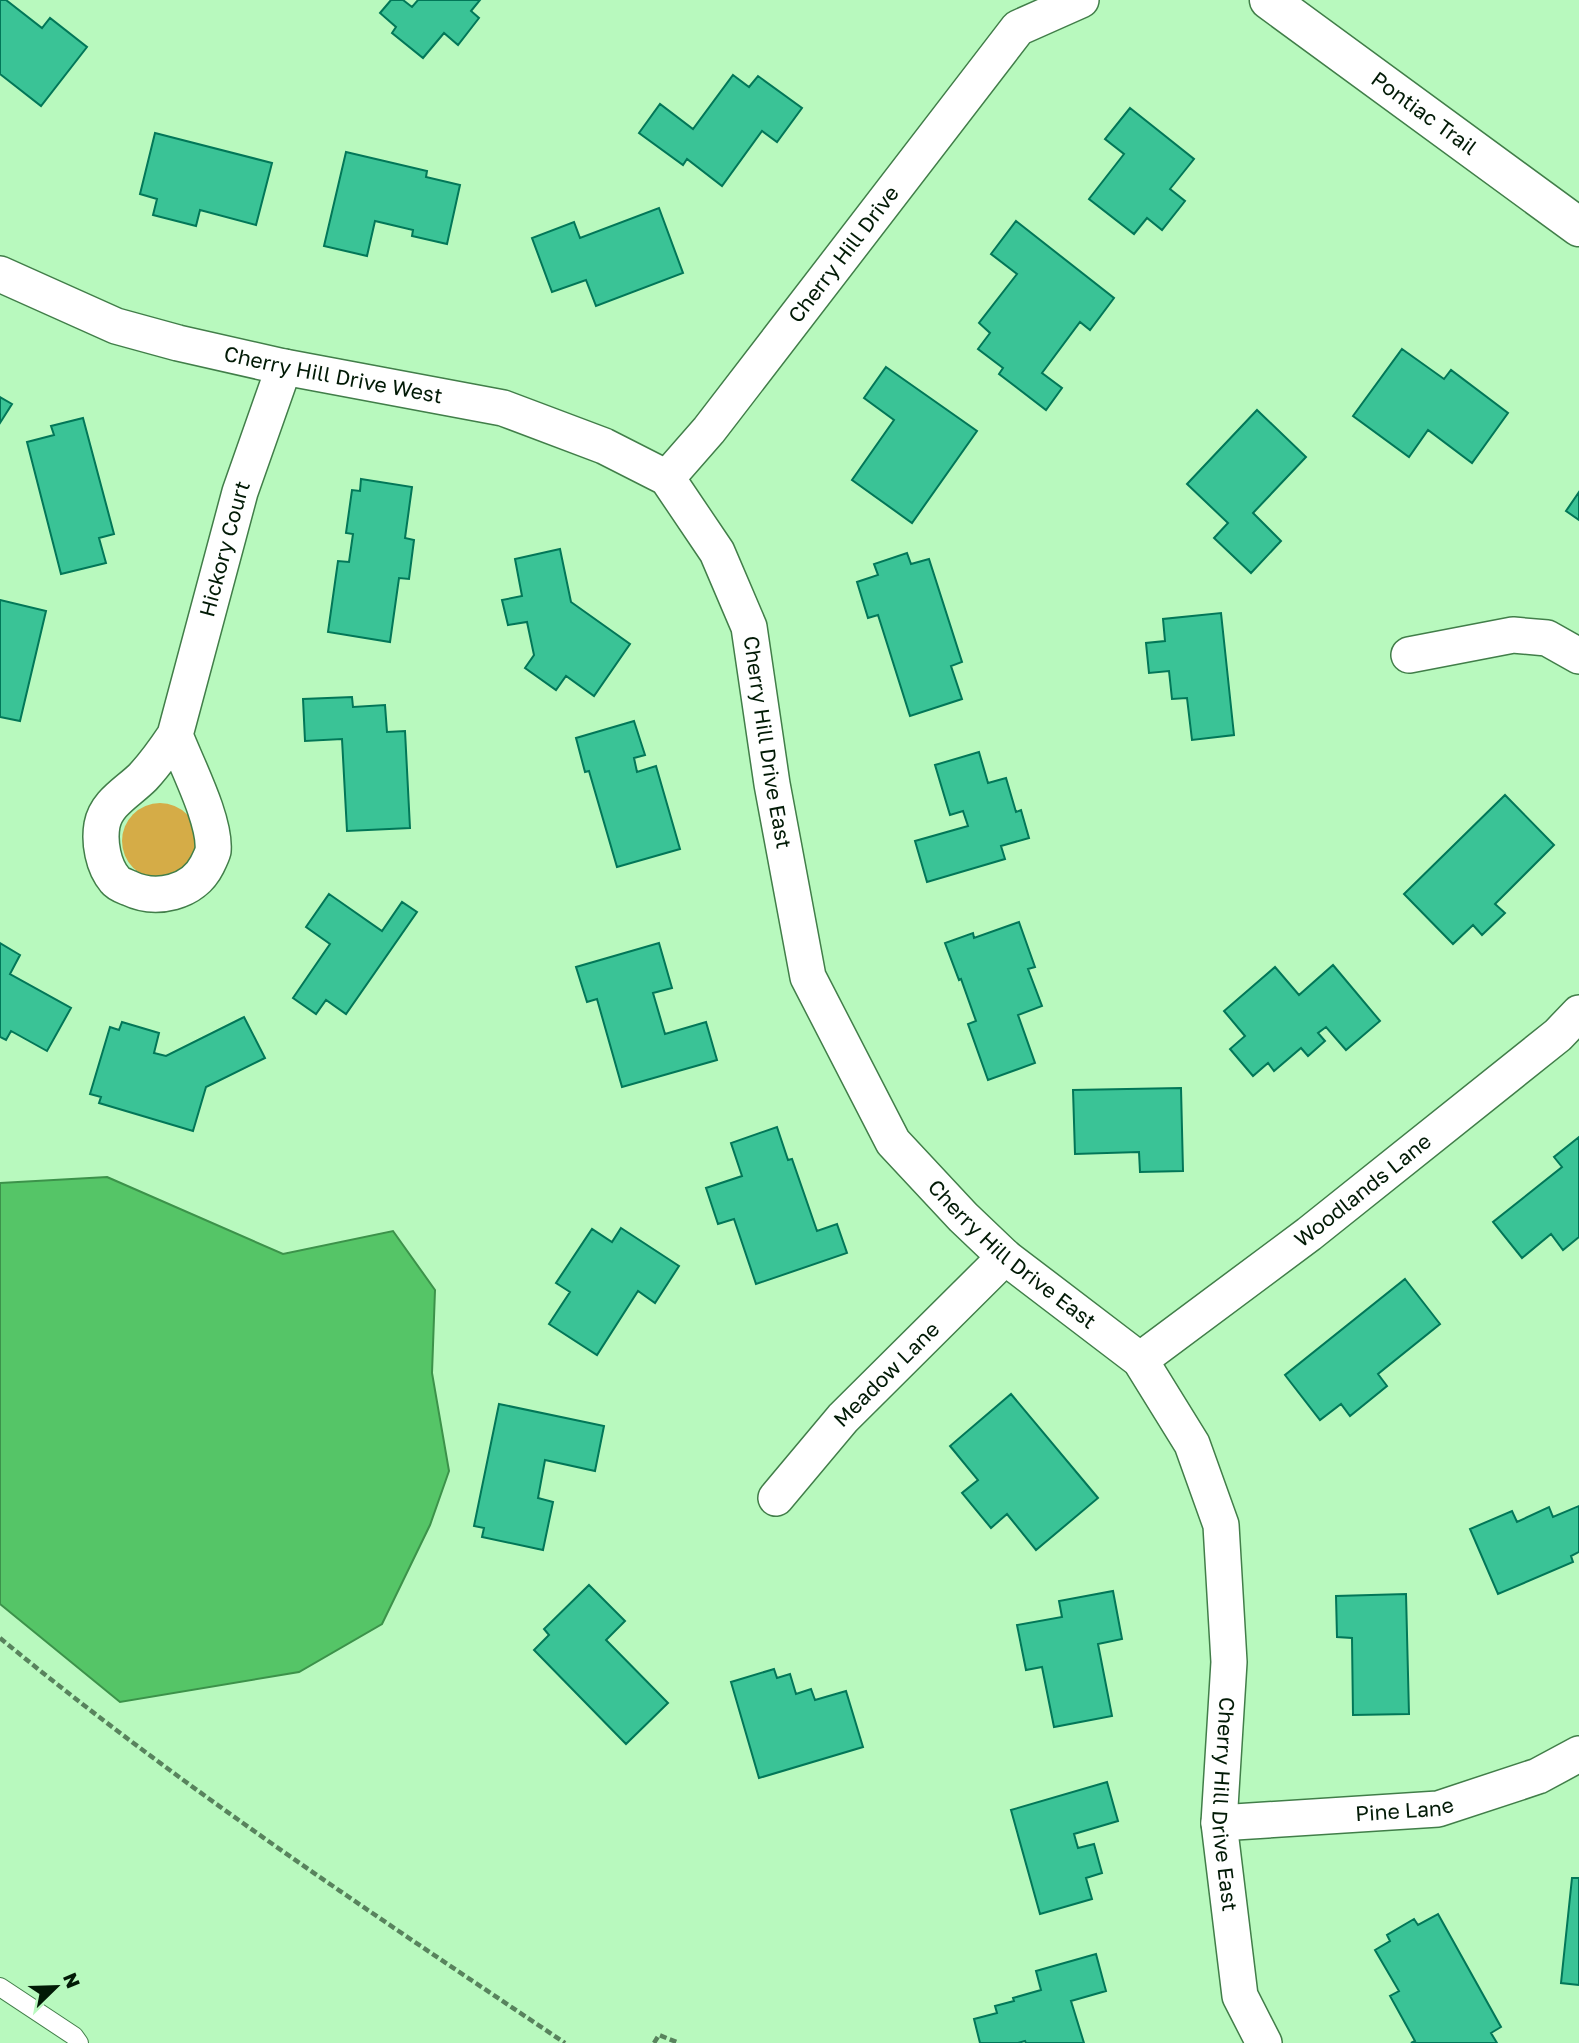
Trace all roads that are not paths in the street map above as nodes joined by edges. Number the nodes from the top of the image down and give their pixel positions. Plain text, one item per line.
1 (1081, 0) edge
2 (1269, 0) edge
3 (1018, 14) edge
4 (1579, 228) edge
5 (0, 274) edge
6 (284, 367) junction
7 (667, 478) junction
8 (1409, 655) dead end
9 (1579, 656) edge
10 (175, 735) dead end
11 (1579, 1013) edge
12 (1005, 1258) junction
13 (1140, 1360) junction
14 (776, 1498) dead end
15 (1579, 1754) edge
16 (1219, 1823) junction
17 (0, 1987) edge
18 (79, 2043) edge
19 (1264, 2043) edge

1 - 3 street, Cherry Hill Drive
2 - 4 main road, Pontiac Trail
3 - 7 street, Cherry Hill Drive
5 - 6 street, Cherry Hill Drive West
6 - 7 street, Cherry Hill Drive West
6 - 10 street, Hickory Court
7 - 12 street, Cherry Hill Drive East
8 - 9 street
11 - 13 street, Woodlands Lane
12 - 13 street, Cherry Hill Drive East
12 - 14 street, Meadow Lane
13 - 16 street, Cherry Hill Drive East
15 - 16 street, Pine Lane
16 - 19 street, Cherry Hill Drive East
17 - 18 lane

